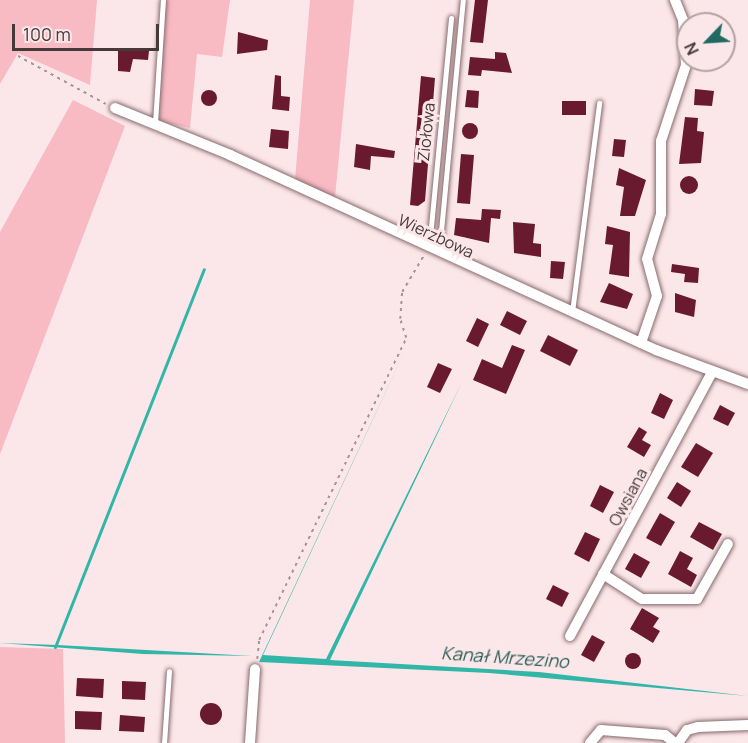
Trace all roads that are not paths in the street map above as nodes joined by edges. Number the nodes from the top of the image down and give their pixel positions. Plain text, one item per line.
1 (163, 0) edge
2 (463, 0) edge
3 (675, 0) edge
4 (451, 18) dead end
5 (600, 104) dead end
6 (115, 108) road end
7 (155, 123) junction
8 (434, 251) junction
9 (572, 312) junction
10 (641, 343) junction
11 (712, 372) junction
12 (748, 384) edge
13 (728, 544) dead end
14 (603, 574) junction
15 (570, 636) dead end
16 (255, 669) road end
17 (169, 671) dead end
18 (748, 725) edge
19 (164, 743) edge
20 (250, 743) edge
21 (590, 743) edge
22 (677, 743) edge

1 - 7 lane
2 - 8 lane
3 - 10 street
4 - 8 lane, Ziołowa
5 - 9 lane
6 - 7 street, Wierzbowa
7 - 8 street, Wierzbowa
8 - 9 street, Wierzbowa
9 - 10 street, Wierzbowa
10 - 11 street, Wierzbowa
11 - 12 street, Wierzbowa
11 - 14 street, Owsiana
13 - 14 street
14 - 15 street, Owsiana
16 - 20 street
17 - 19 lane
18 - 22 street
21 - 22 street

